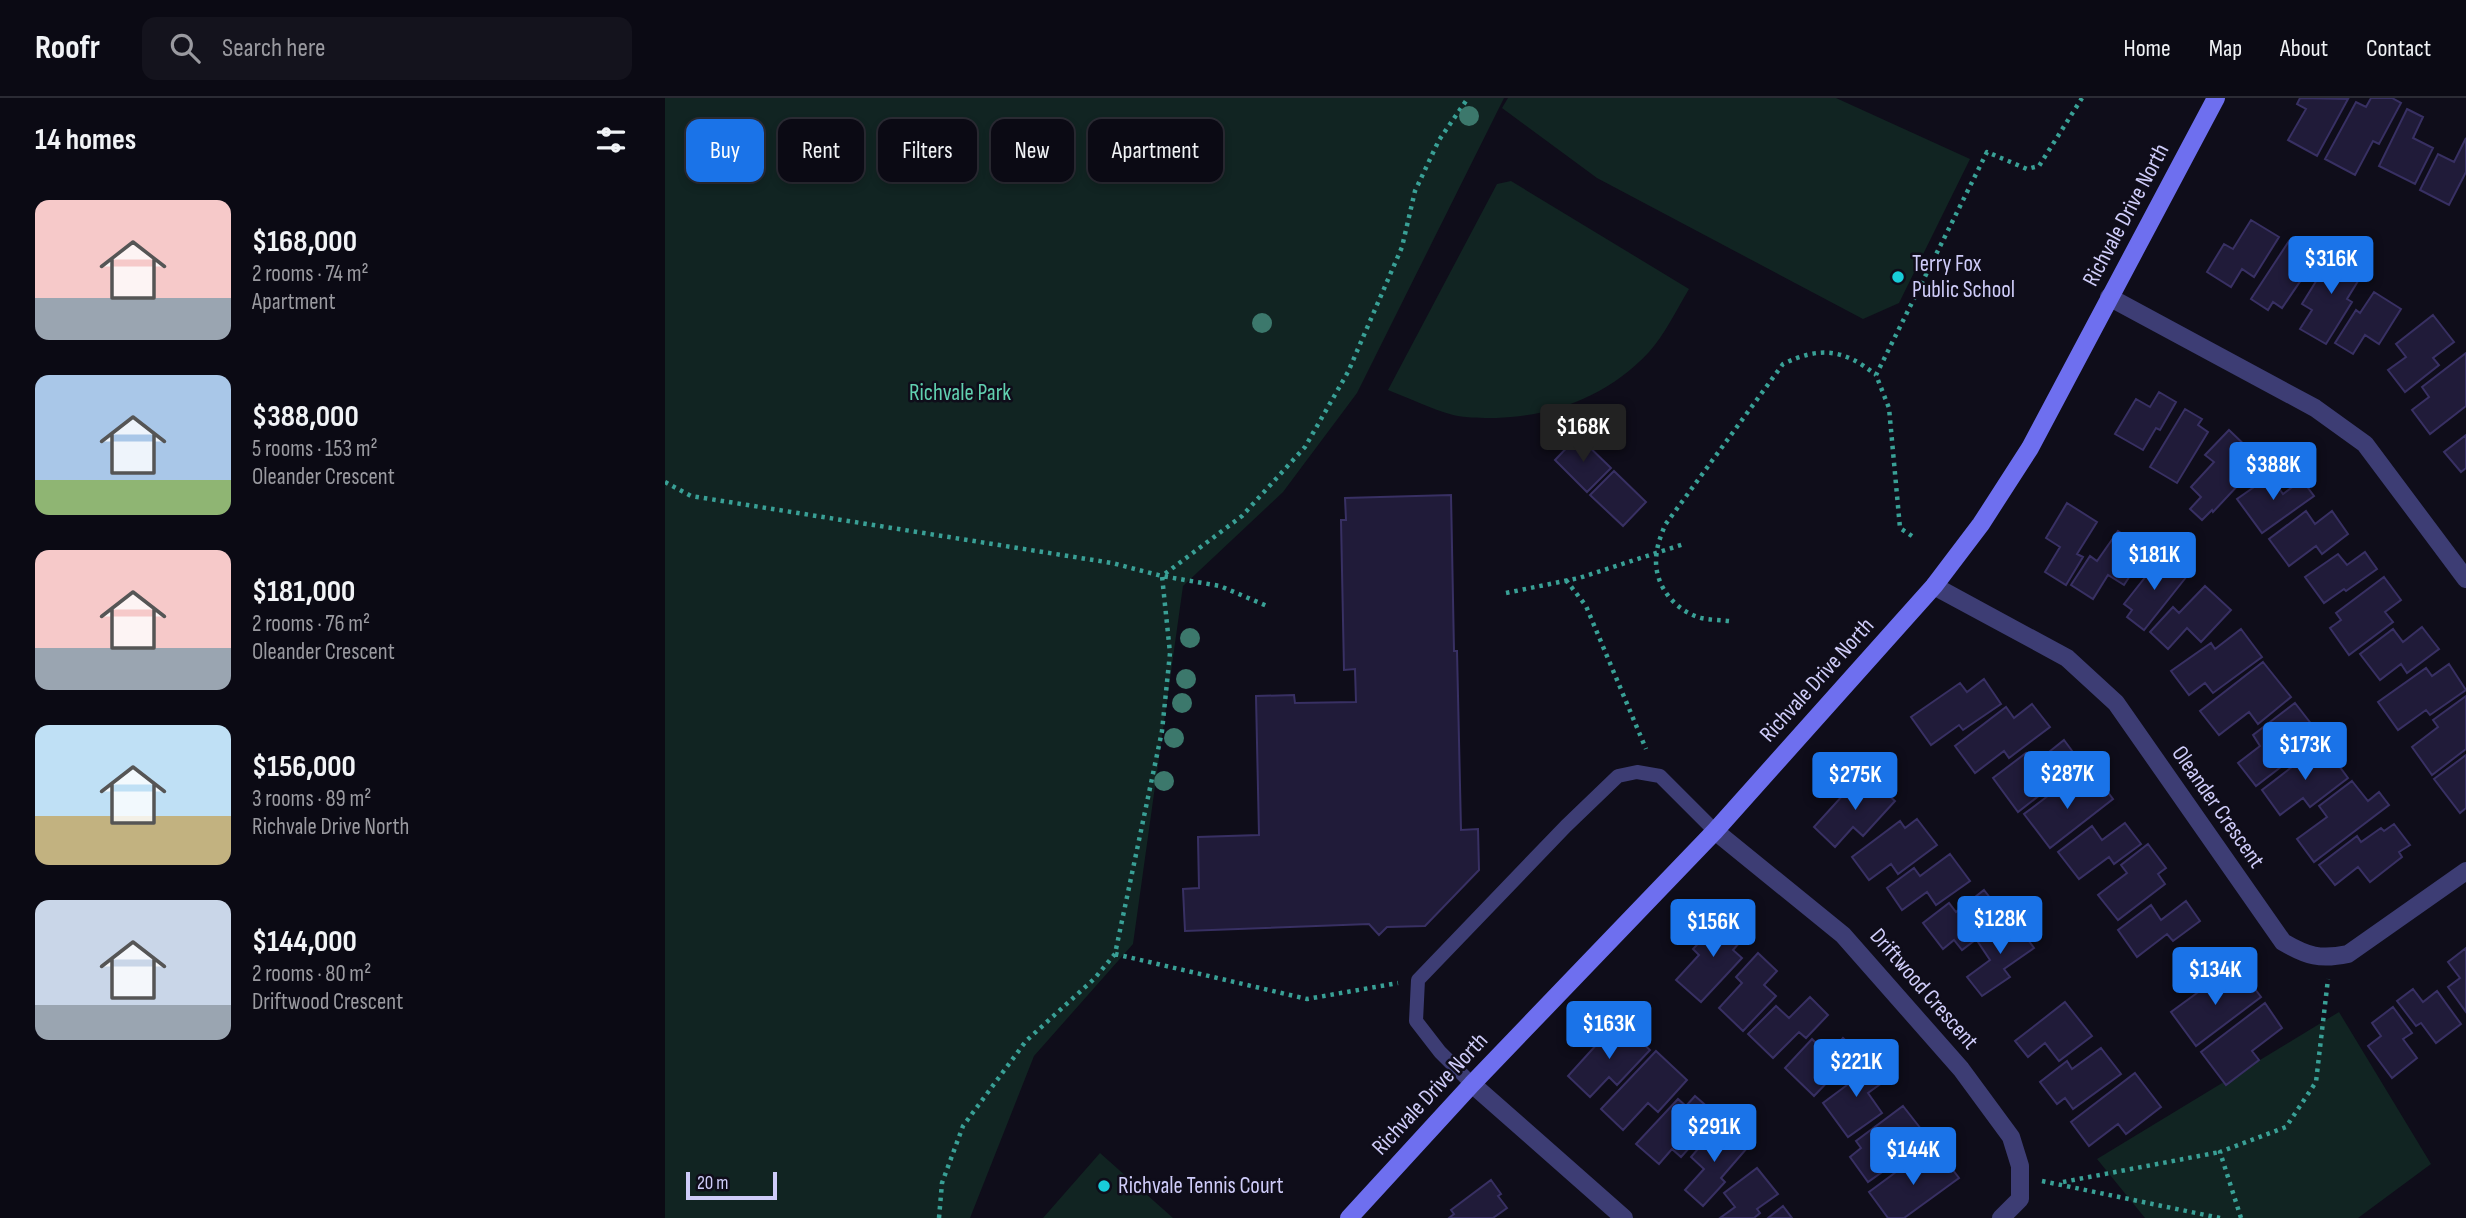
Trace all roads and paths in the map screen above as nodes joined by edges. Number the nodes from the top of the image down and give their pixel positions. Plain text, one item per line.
1 (1468, 98) edge
2 (2082, 98) edge
3 (2216, 98) edge
4 (2109, 298) junction
5 (1876, 375) junction
6 (665, 482) edge
7 (1912, 536) dead end
8 (1684, 544) dead end
9 (1656, 553) junction
10 (1162, 576) junction
11 (2466, 579) edge
12 (1566, 580) junction
13 (1934, 586) junction
14 (1506, 593) dead end
15 (1267, 606) dead end
16 (1729, 621) dead end
17 (1646, 749) dead end
18 (1715, 831) junction
19 (2466, 871) edge
20 (1115, 954) junction
21 (2331, 958) junction
22 (1418, 979) junction
23 (1472, 1084) junction
24 (2220, 1152) junction
25 (2021, 1181) junction
26 (2058, 1183) junction
27 (939, 1218) edge
28 (1349, 1218) edge
29 (1624, 1218) edge
30 (2001, 1218) edge
31 (2220, 1218) edge
32 (2241, 1218) edge

1 - 10 path
2 - 5 path
3 - 4 street, Richvale Drive North
4 - 11 street
4 - 13 street, Richvale Drive North
5 - 7 path
5 - 9 path
6 - 10 path
8 - 9 path
9 - 12 path
9 - 16 path
10 - 15 path
10 - 20 path
12 - 14 path
12 - 17 path
13 - 18 street, Richvale Drive North
13 - 21 street, Oleander Crescent
18 - 22 lane
18 - 23 street, Richvale Drive North
18 - 25 street, Driftwood Crescent
19 - 21 street
20 - 22 path
20 - 27 path
21 - 24 path
22 - 23 lane
23 - 28 street, Richvale Drive North
23 - 29 street
24 - 26 path
24 - 32 path
25 - 26 path
25 - 30 street
26 - 31 path

